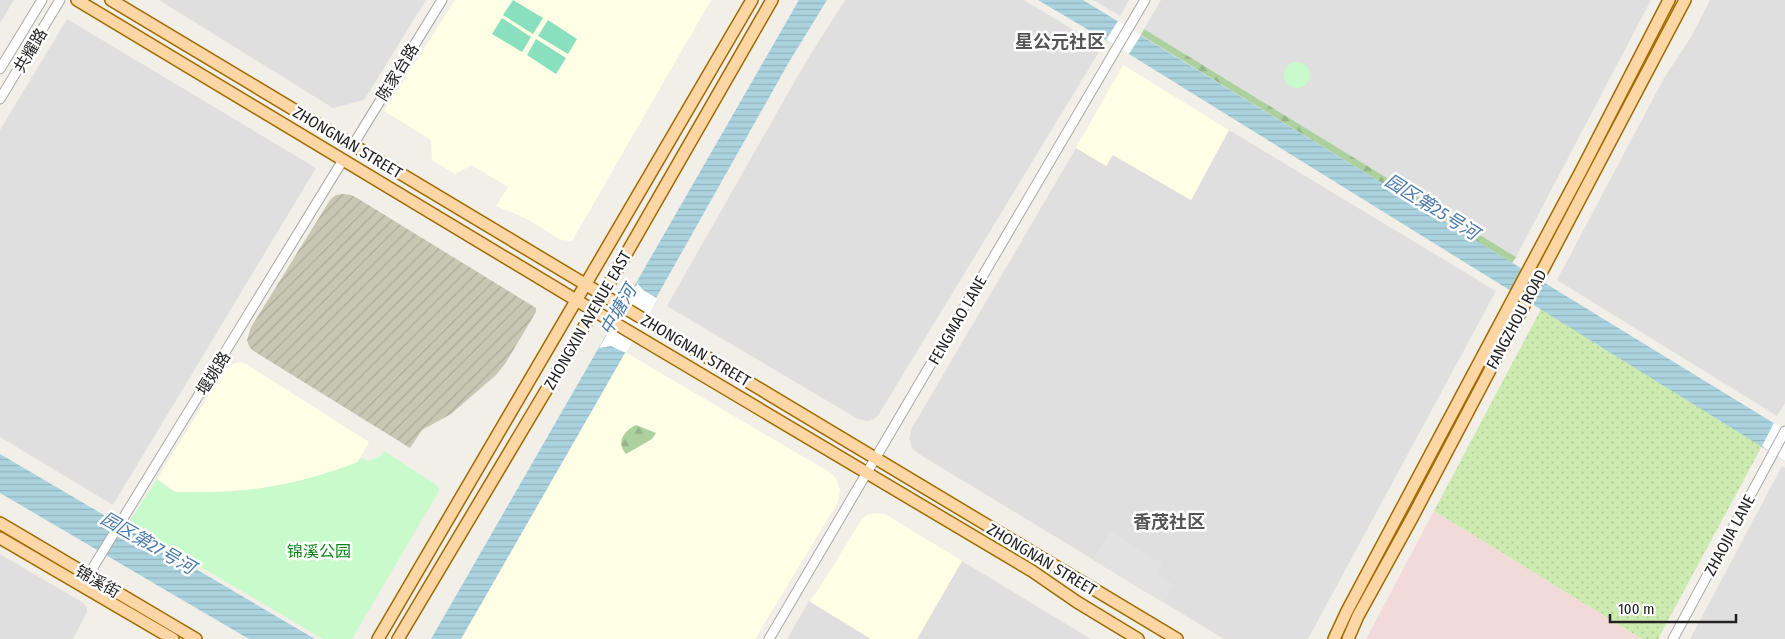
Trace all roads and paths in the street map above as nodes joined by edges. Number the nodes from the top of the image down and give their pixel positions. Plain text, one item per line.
1 (42, 0) edge
2 (60, 0) edge
3 (77, 0) edge
4 (111, 0) edge
5 (442, 0) edge
6 (752, 0) edge
7 (772, 0) edge
8 (1144, 0) edge
9 (1669, 0) edge
10 (1685, 0) edge
11 (0, 69) edge
12 (0, 99) edge
13 (353, 145) junction
14 (344, 160) junction
15 (585, 284) junction
16 (603, 294) junction
17 (576, 300) junction
18 (594, 310) junction
19 (1785, 431) edge
20 (875, 459) junction
21 (867, 473) junction
22 (0, 523) edge
23 (0, 538) edge
24 (88, 575) junction
25 (82, 586) junction
26 (173, 639) edge
27 (196, 639) edge
28 (378, 639) edge
29 (398, 639) edge
30 (769, 639) edge
31 (1138, 639) edge
32 (1177, 639) edge
33 (1334, 639) edge
34 (1348, 639) edge
35 (1673, 639) edge

1 - 11 street, 共耀路
2 - 12 street, 共耀路
3 - 14 main road, ZHONGNAN STREET
4 - 13 main road, ZHONGNAN STREET
5 - 13 street, 陈家台路
6 - 15 main road, ZHONGXIN AVENUE EAST
7 - 16 main road, ZHONGXIN AVENUE EAST
8 - 20 street, FENGMAO LANE
9 - 33 main road, FANGZHOU ROAD
10 - 34 main road, FANGZHOU ROAD
13 - 15 main road, ZHONGNAN STREET
14 - 17 main road, ZHONGNAN STREET
14 - 24 street, 堰姚路, bridge
15 - 16 main road, ZHONGNAN STREET
15 - 17 main road, ZHONGXIN AVENUE EAST
16 - 18 main road, ZHONGXIN AVENUE EAST
16 - 20 main road, ZHONGNAN STREET
17 - 18 main road, ZHONGNAN STREET
17 - 28 main road, ZHONGXIN AVENUE EAST
18 - 21 main road, ZHONGNAN STREET
18 - 29 main road, ZHONGXIN AVENUE EAST
19 - 35 street, ZHAOJIA LANE
20 - 21 street, FENGMAO LANE
20 - 32 main road, ZHONGNAN STREET
21 - 30 street, FENGMAO LANE
21 - 31 main road, ZHONGNAN STREET
22 - 24 main road, 锦溪街
23 - 25 main road, 锦溪街
24 - 25 street, 堰姚路
24 - 27 main road, 锦溪街
25 - 26 main road, 锦溪街

